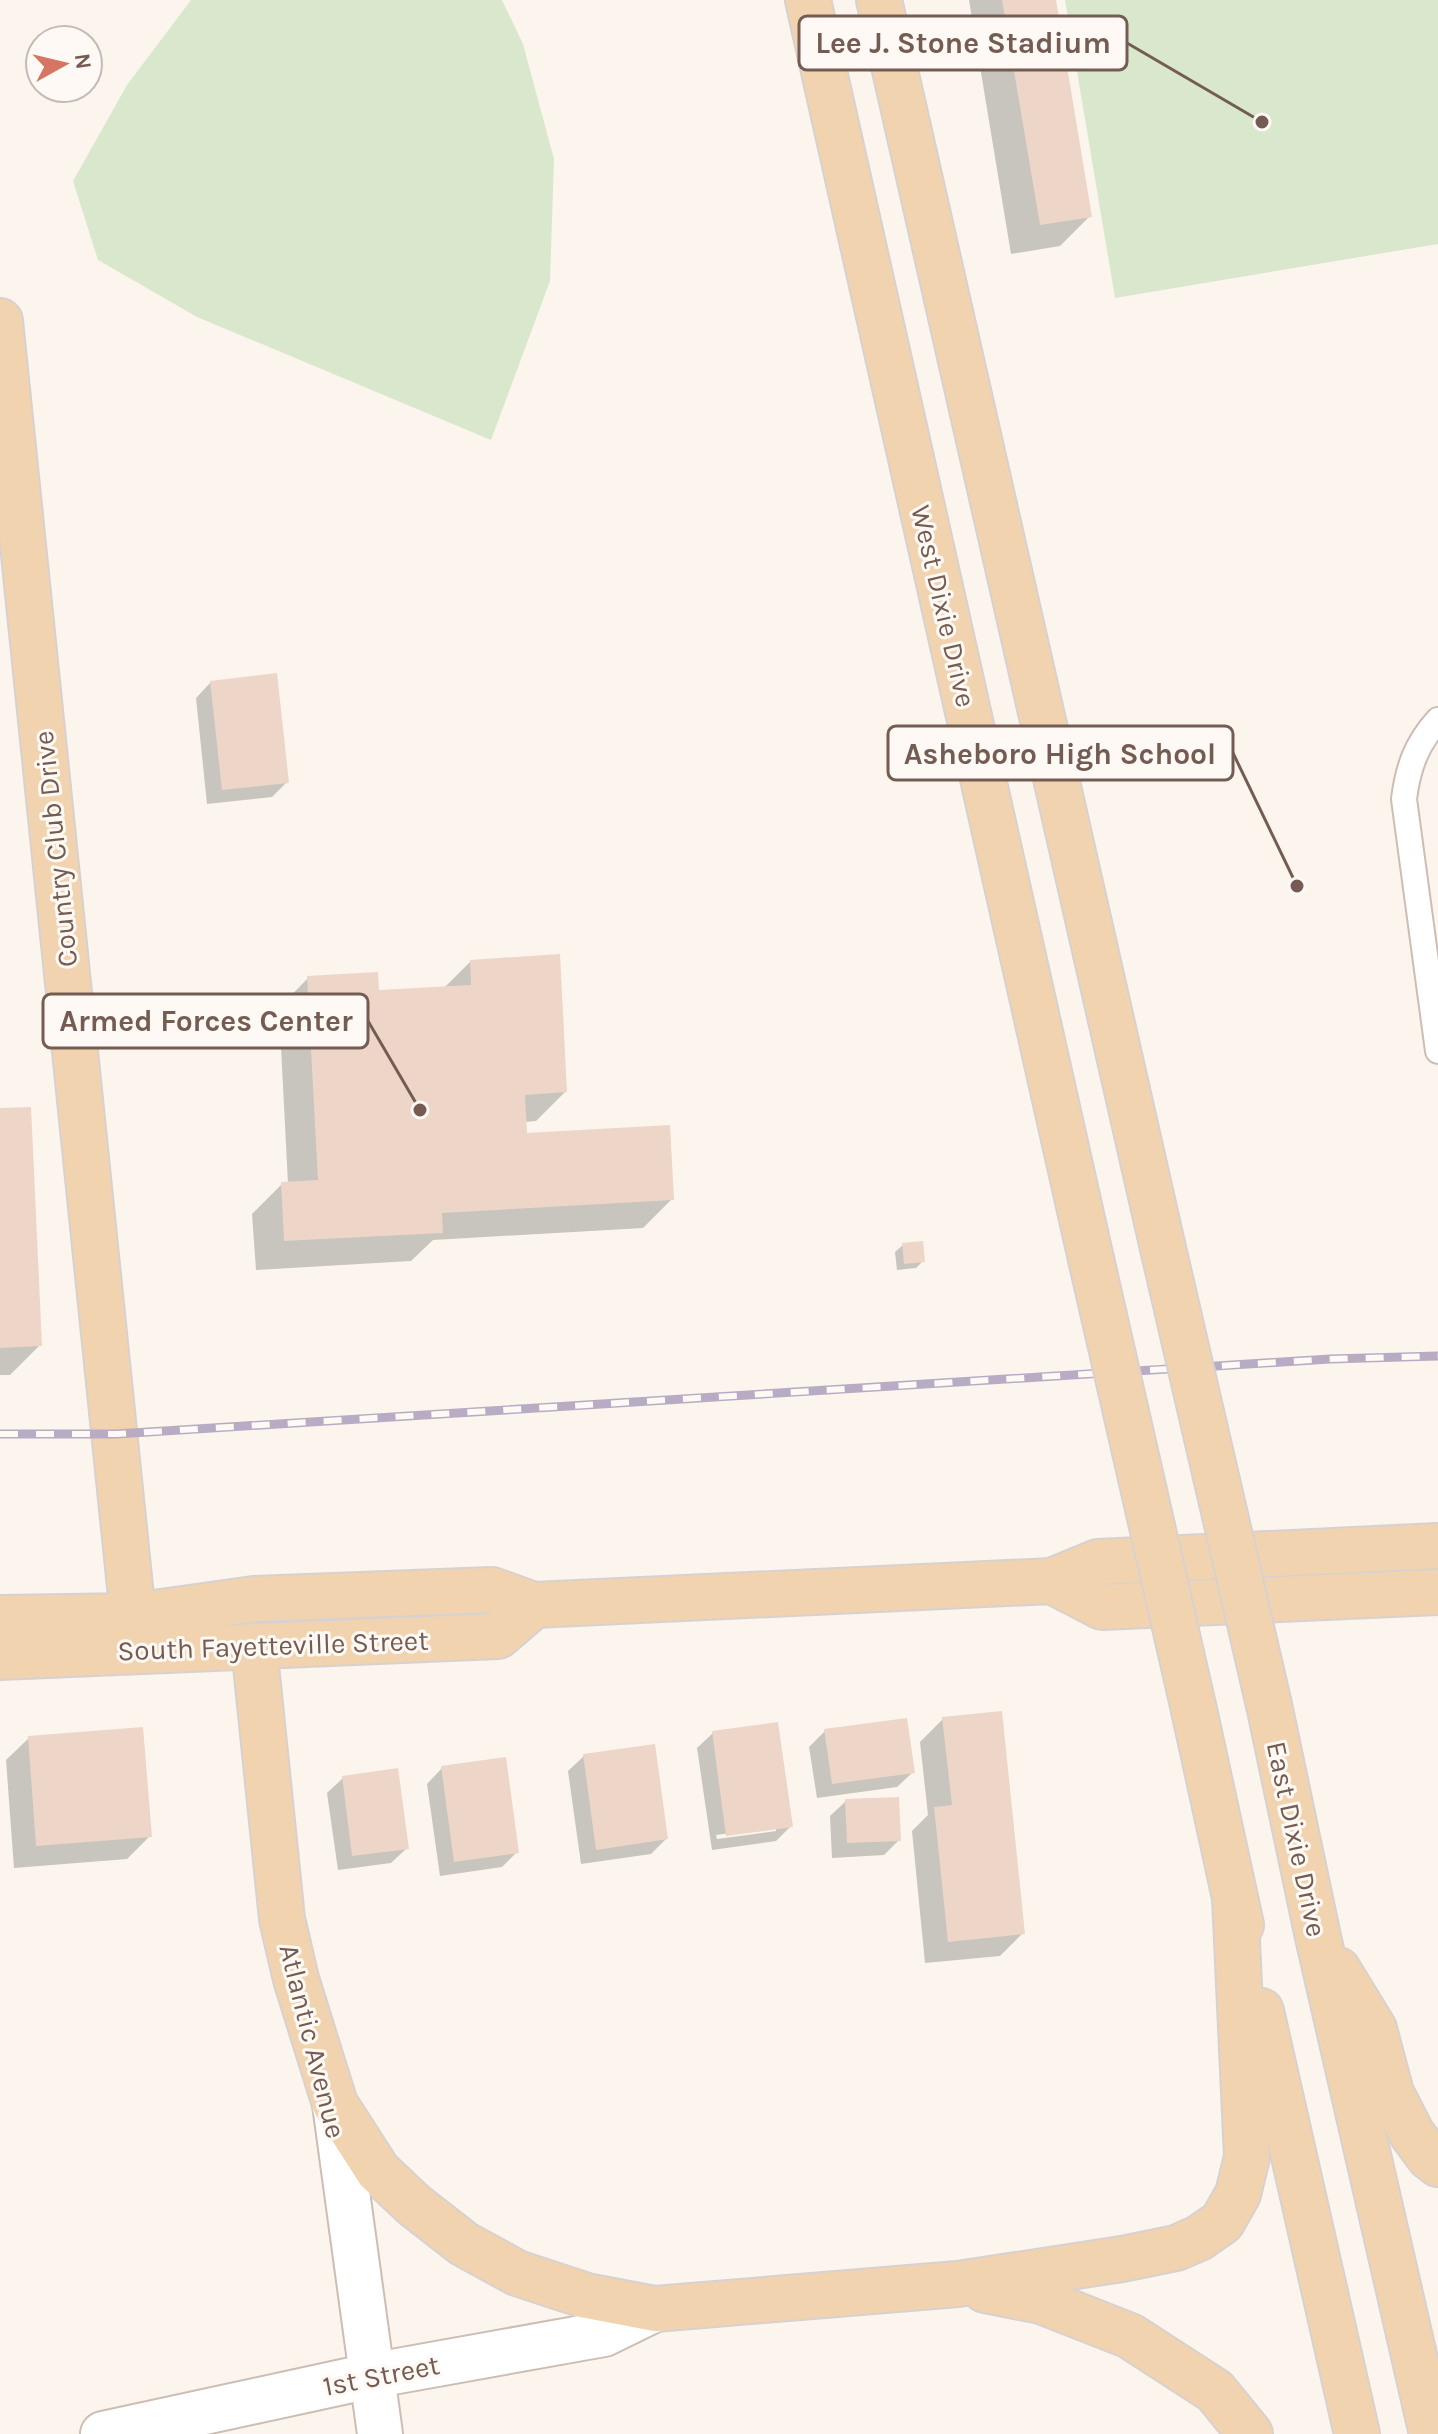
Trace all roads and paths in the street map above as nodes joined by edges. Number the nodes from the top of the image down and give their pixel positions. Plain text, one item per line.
1 (808, 0) edge
2 (879, 0) edge
3 (0, 321) edge
4 (1438, 720) edge
5 (1438, 1051) edge
6 (1438, 1546) edge
7 (1052, 1581) junction
8 (1438, 1592) edge
9 (534, 1605) junction
10 (133, 1616) junction
11 (0, 1618) edge
12 (254, 1646) junction
13 (0, 1657) edge
14 (1235, 1898) junction
15 (1318, 1937) junction
16 (335, 2104) junction
17 (1438, 2164) edge
18 (958, 2284) junction
19 (655, 2309) junction
20 (370, 2376) junction
21 (103, 2434) edge
22 (380, 2434) edge
23 (1250, 2434) edge
24 (1357, 2434) edge
25 (1432, 2434) edge

1 - 14 main road, West Dixie Drive, bridge
2 - 15 main road, East Dixie Drive, bridge
3 - 10 main road, Country Club Drive
4 - 5 lane
6 - 7 main road, South Fayetteville Street
7 - 8 main road
7 - 9 main road, South Fayetteville Street
9 - 10 main road, South Fayetteville Street
9 - 12 main road, South Fayetteville Street
10 - 11 main road, South Fayetteville Street
12 - 13 main road, South Fayetteville Street
12 - 16 main road, Atlantic Avenue
14 - 18 main road
14 - 24 main road
15 - 17 main road
15 - 25 main road, East Dixie Drive
16 - 19 main road
16 - 20 street, Atlantic Avenue
18 - 19 main road
18 - 23 main road
19 - 20 street, 1st Street
20 - 21 street, 1st Street
20 - 22 street, Atlantic Avenue

